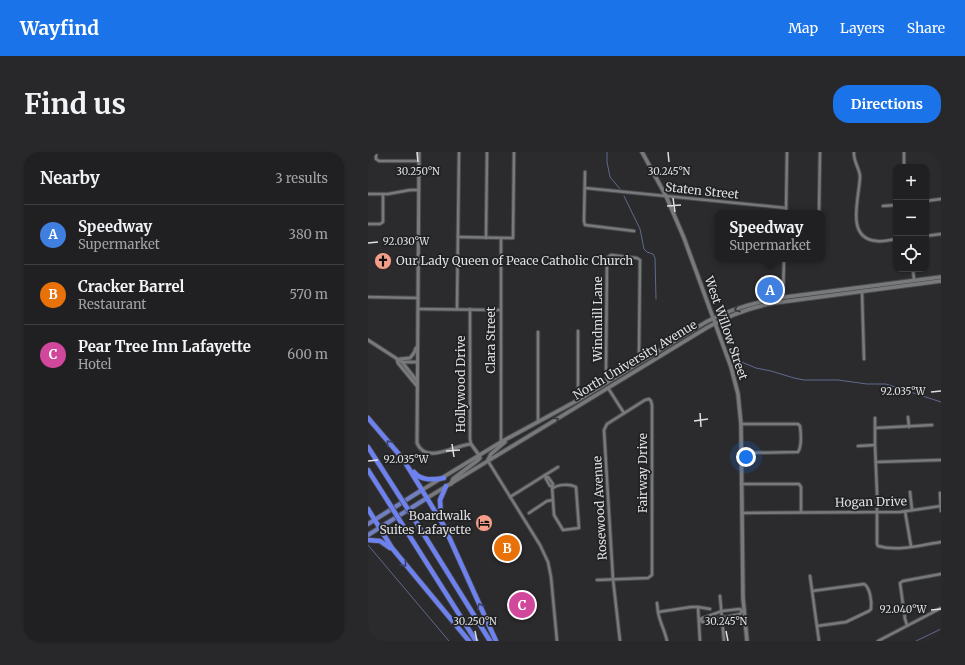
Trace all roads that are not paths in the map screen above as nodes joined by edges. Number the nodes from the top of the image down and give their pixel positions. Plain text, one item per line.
1 (376, 152) edge
2 (419, 152) edge
3 (459, 152) edge
4 (487, 152) edge
5 (514, 152) edge
6 (642, 152) edge
7 (787, 152) edge
8 (820, 152) edge
9 (854, 152) edge
10 (904, 152) edge
11 (419, 161) junction
12 (904, 164) edge
13 (585, 172) dead end
14 (585, 188) junction
15 (419, 190) junction
16 (368, 194) edge
17 (383, 194) junction
18 (666, 196) junction
19 (941, 199) edge
20 (929, 201) edge
21 (893, 204) edge
22 (883, 206) dead end
23 (786, 208) joint
24 (818, 210) edge
25 (368, 224) edge
26 (634, 230) dead end
27 (941, 234) edge
28 (929, 236) edge
29 (458, 237) junction
30 (486, 238) junction
31 (501, 238) junction
32 (893, 239) edge
33 (784, 262) edge
34 (913, 272) edge
35 (941, 277) edge
36 (914, 280) junction
37 (941, 281) edge
38 (862, 292) junction
39 (368, 297) edge
40 (783, 297) junction
41 (418, 298) junction
42 (418, 309) junction
43 (458, 309) junction
44 (470, 310) junction
45 (500, 310) junction
46 (713, 318) junction
47 (715, 323) junction
48 (578, 331) dead end
49 (538, 332) dead end
50 (368, 340) edge
51 (417, 346) junction
52 (397, 359) junction
53 (864, 359) dead end
54 (402, 362) junction
55 (417, 362) junction
56 (641, 362) junction
57 (642, 367) junction
58 (417, 381) junction
59 (607, 382) junction
60 (417, 386) junction
61 (608, 388) junction
62 (580, 399) junction
63 (624, 413) junction
64 (908, 417) dead end
65 (368, 418) edge
66 (875, 418) dead end
67 (538, 423) junction
68 (741, 424) junction
69 (932, 425) dead end
70 (909, 427) junction
71 (875, 428) junction
72 (540, 429) junction
73 (522, 432) junction
74 (507, 440) junction
75 (501, 442) junction
76 (471, 444) junction
77 (516, 444) junction
78 (875, 445) junction
79 (858, 446) dead end
80 (368, 448) edge
81 (741, 453) junction
82 (480, 455) junction
83 (403, 459) junction
84 (941, 460) edge
85 (488, 461) junction
86 (876, 462) junction
87 (558, 467) dead end
88 (368, 470) edge
89 (545, 476) junction
90 (444, 478) junction
91 (439, 480) junction
92 (741, 484) junction
93 (448, 485) junction
94 (553, 487) junction
95 (422, 490) junction
96 (439, 491) junction
97 (910, 492) dead end
98 (940, 493) dead end
99 (510, 497) junction
100 (427, 498) junction
101 (553, 500) junction
102 (941, 506) edge
103 (368, 509) edge
104 (912, 510) junction
105 (905, 511) junction
106 (941, 511) edge
107 (801, 512) junction
108 (877, 512) junction
109 (529, 513) dead end
110 (742, 513) junction
111 (374, 520) junction
112 (368, 524) edge
113 (444, 526) junction
114 (379, 528) junction
115 (368, 535) edge
116 (368, 540) edge
117 (941, 542) edge
118 (910, 546) junction
119 (392, 548) junction
120 (941, 574) edge
121 (810, 576) dead end
122 (613, 579) junction
123 (597, 580) dead end
124 (812, 591) junction
125 (720, 596) dead end
126 (657, 603) dead end
127 (698, 608) junction
128 (941, 608) edge
129 (710, 609) dead end
130 (722, 611) junction
131 (728, 611) junction
132 (743, 611) junction
133 (658, 612) junction
134 (732, 616) junction
135 (722, 617) junction
136 (699, 619) junction
137 (907, 625) junction
138 (817, 626) junction
139 (469, 641) edge
140 (476, 641) edge
141 (490, 641) edge
142 (496, 641) edge
143 (557, 641) edge
144 (620, 641) edge
145 (667, 641) edge
146 (700, 641) edge
147 (724, 641) edge
148 (748, 641) edge
149 (819, 641) edge
150 (878, 641) edge

1 - 11 street
2 - 11 street
3 - 29 street
4 - 30 street
5 - 31 street
6 - 18 main road, West Willow Street
7 - 23 street
8 - 24 street
9 - 32 street
10 - 12 street
11 - 15 street
13 - 14 street
14 - 18 street, Staten Street
14 - 26 street
15 - 17 street
15 - 41 street
16 - 17 street
17 - 25 street
18 - 23 street, Staten Street
18 - 46 main road, West Willow Street
19 - 20 street
21 - 22 street
27 - 28 street
29 - 30 street
29 - 43 street
30 - 31 street
31 - 45 street, Clara Street
33 - 40 street
34 - 36 street
35 - 36 main road, North University Avenue
36 - 40 main road, North University Avenue
37 - 38 main road, North University Avenue
38 - 47 main road, North University Avenue
38 - 53 street
39 - 41 street
40 -> 46 main road, North University Avenue
41 - 42 street
42 - 43 street
42 - 51 street
43 - 44 street
44 - 45 street
44 - 76 street, Hollywood Drive
45 - 75 street, Clara Street
46 - 47 main road, West Willow Street
46 - 56 main road, North University Avenue
47 - 57 main road, North University Avenue
47 - 68 main road, West Willow Street
48 - 62 street
49 - 67 street
50 - 52 street
51 - 52 street
51 - 55 street
52 - 54 street
52 - 60 street
54 - 55 street
54 - 58 street
55 - 58 street
56 - 57 main road
56 - 59 main road, North University Avenue
56 - 59 street, Windmill Lane
57 - 61 main road, North University Avenue
58 - 60 street
59 - 62 main road, North University Avenue
60 - 76 street
61 - 63 street
72 -> 61 main road, North University Avenue
62 - 67 main road, North University Avenue
63 - 122 street, Rosewood Avenue
63 - 122 street, Fairway Drive
64 - 70 street
83 -> 65 highway
66 - 71 street
67 - 72 main road
67 - 73 main road, North University Avenue
68 - 81 main road, West Willow Street
68 - 81 street
69 - 70 street
70 - 71 street
71 - 78 street
72 - 77 main road, North University Avenue
73 - 74 main road, North University Avenue
73 - 77 main road
74 - 75 main road, North University Avenue
74 - 85 main road
75 - 82 main road, North University Avenue
76 - 82 street, Hollywood Drive
77 - 85 main road, North University Avenue
78 - 79 street
78 - 86 street
80 - 141 highway, bridge
81 - 92 main road, West Willow Street
82 - 90 main road, North University Avenue
82 - 93 main road
83 - 90 highway
83 - 95 highway
84 - 86 street
85 - 93 main road, North University Avenue
85 - 99 street
86 - 108 street
87 - 89 street
88 - 140 highway, bridge
89 - 94 street
89 - 99 street
90 - 91 main road, North University Avenue
91 - 95 main road, North University Avenue
91 - 96 main road
92 - 107 street
92 - 110 main road, West Willow Street
93 - 96 main road, North University Avenue
93 - 113 highway
94 - 101 street
94 - 101 street
95 - 100 highway
95 - 111 main road, North University Avenue
96 - 100 main road, North University Avenue
97 - 104 street
98 - 102 street
99 - 143 street
100 - 113 highway
100 - 114 main road, North University Avenue
101 - 109 street
102 - 104 street, Hogan Drive
102 - 106 street
103 - 111 highway
104 - 105 street, Hogan Drive
105 - 108 street, Hogan Drive
105 - 118 street
107 - 108 street, Hogan Drive
107 - 110 street, Hogan Drive
108 - 118 street
110 - 132 main road, West Willow Street
111 - 112 main road, North University Avenue
111 - 114 highway
142 -> 113 highway
114 - 115 main road, North University Avenue
114 - 119 highway
116 - 119 highway
117 - 118 street
119 -> 139 highway
120 - 137 street
121 - 124 street
122 - 123 street
122 - 144 street, Rosewood Avenue
124 - 138 street
124 - 138 street
125 - 130 street
126 - 133 street
127 - 129 street
127 - 133 street
127 - 136 street
128 - 137 street
130 - 131 street
130 - 135 street
130 - 136 street
131 - 132 street
131 - 134 street
132 - 134 street
132 - 148 main road, West Willow Street
133 - 145 street
134 - 135 street
135 - 136 street
135 - 147 street
136 - 146 street
137 - 150 street
138 - 149 street

